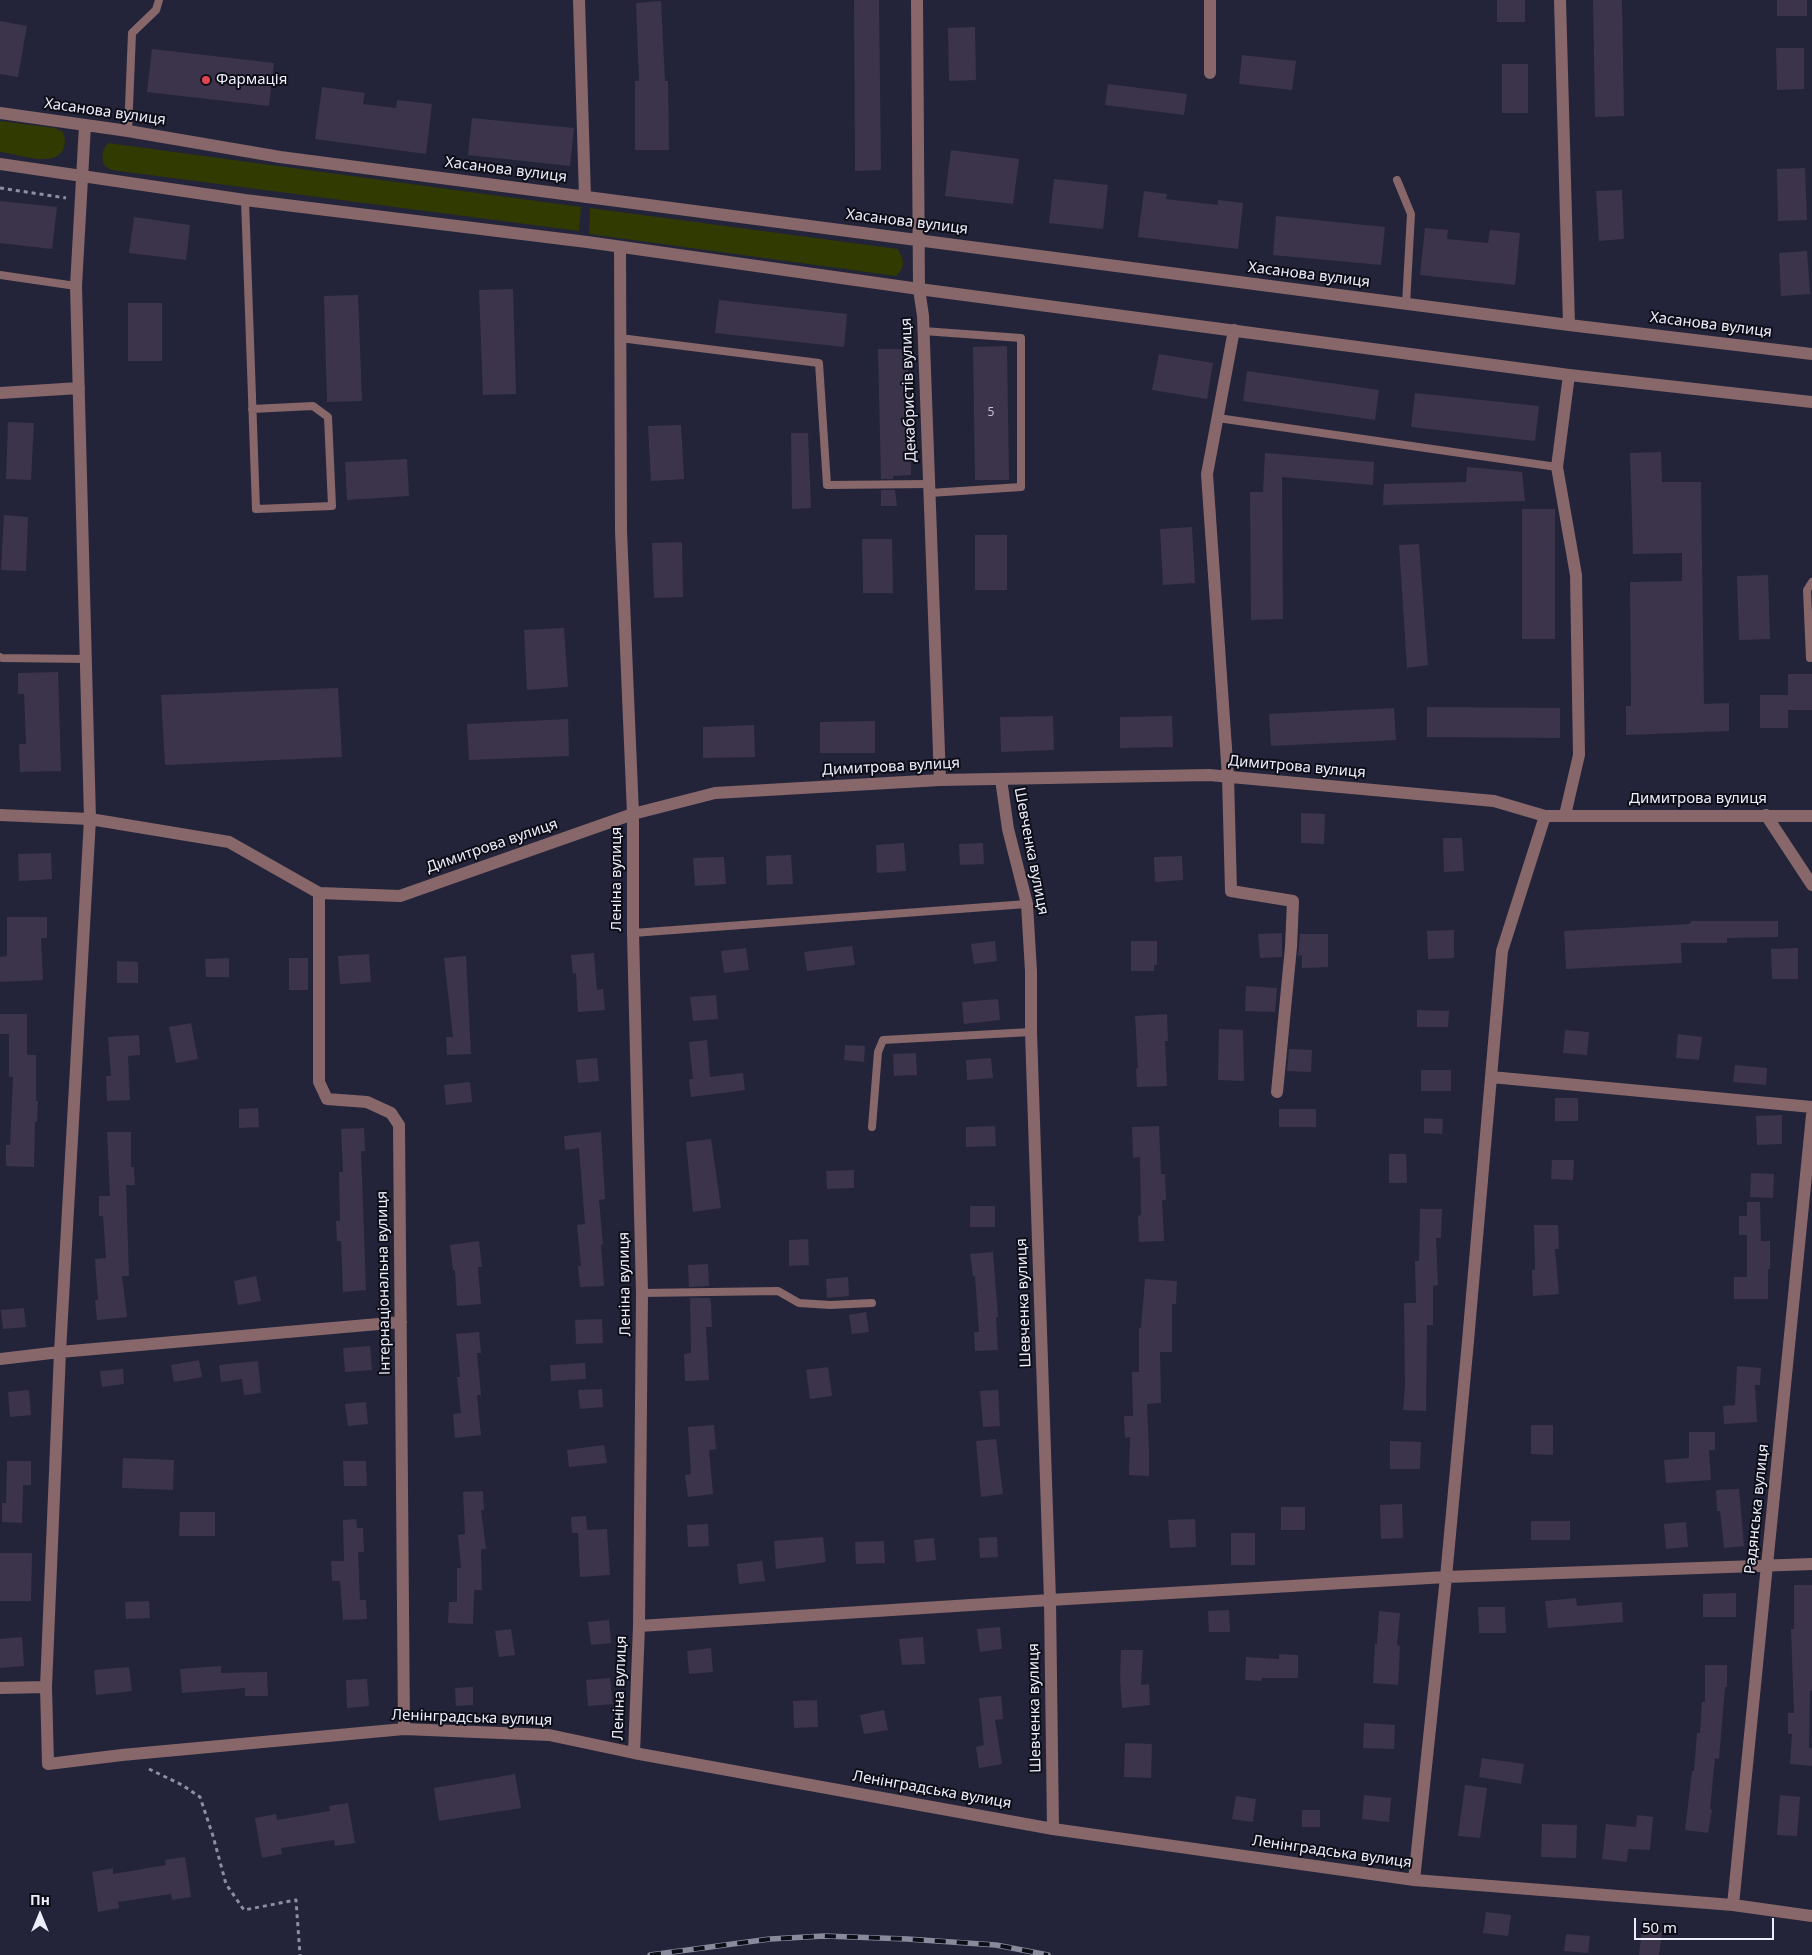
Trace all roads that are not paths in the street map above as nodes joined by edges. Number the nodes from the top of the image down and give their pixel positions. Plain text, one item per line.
1 (159, 0) edge
2 (579, 0) edge
3 (917, 0) edge
4 (1210, 0) edge
5 (1560, 0) edge
6 (1210, 73) dead end
7 (0, 113) edge
8 (85, 125) junction
9 (128, 131) junction
10 (0, 164) edge
11 (83, 175) junction
12 (1397, 180) dead end
13 (584, 197) junction
14 (245, 200) junction
15 (919, 240) junction
16 (620, 247) junction
17 (0, 275) edge
18 (76, 286) junction
19 (919, 289) junction
20 (1406, 304) junction
21 (1569, 325) junction
22 (1234, 330) junction
23 (923, 331) junction
24 (620, 338) junction
25 (1812, 354) edge
26 (1569, 375) junction
27 (79, 388) junction
28 (0, 392) edge
29 (1812, 403) edge
30 (252, 409) junction
31 (1218, 418) junction
32 (1557, 467) junction
33 (930, 489) junction
34 (1812, 582) edge
35 (0, 657) edge
36 (1810, 658) dead end
37 (87, 659) junction
38 (1228, 777) junction
39 (1001, 779) junction
40 (940, 780) junction
41 (633, 814) junction
42 (0, 815) edge
43 (1565, 815) junction
44 (1766, 815) junction
45 (1545, 816) junction
46 (1812, 816) edge
47 (90, 819) junction
48 (1812, 885) edge
49 (319, 893) junction
50 (1027, 904) junction
51 (633, 934) junction
52 (1031, 1032) junction
53 (1491, 1077) junction
54 (1277, 1092) dead end
55 (1812, 1107) edge
56 (1812, 1115) edge
57 (872, 1126) dead end
58 (642, 1293) junction
59 (872, 1304) dead end
60 (401, 1322) junction
61 (60, 1352) junction
62 (0, 1359) edge
63 (1812, 1564) edge
64 (1767, 1566) junction
65 (1446, 1577) junction
66 (1050, 1600) junction
67 (639, 1626) junction
68 (46, 1686) junction
69 (0, 1688) edge
70 (404, 1729) junction
71 (634, 1753) junction
72 (1053, 1829) junction
73 (1414, 1880) junction
74 (1733, 1905) junction
75 (1812, 1916) edge

1 - 9 lane
2 - 13 street
3 - 15 street, Декабристів вулиця
4 - 6 street
5 - 21 street
7 - 8 street, Хасанова вулиця
8 - 9 street, Хасанова вулиця
8 - 11 street
9 - 13 street, Хасанова вулиця
10 - 11 street
11 - 14 street
11 - 18 street
12 - 20 lane
13 - 15 street, Хасанова вулиця
14 - 16 street
14 - 30 lane
15 - 19 street, Декабристів вулиця
15 - 20 street, Хасанова вулиця
16 - 19 street
16 - 24 street, Леніна вулиця
17 - 18 lane
18 - 27 street
19 - 22 street
19 - 23 street, Декабристів вулиця
20 - 21 street, Хасанова вулиця
21 - 25 street, Хасанова вулиця
22 - 26 street
22 - 31 street
23 - 33 street, Декабристів вулиця
23 - 33 lane
24 - 33 lane
24 - 41 street, Леніна вулиця
26 - 29 street
26 - 32 street
27 - 28 street
27 - 37 street
30 - 30 lane
31 - 32 lane
31 - 38 street
32 - 43 street
33 - 40 street, Декабристів вулиця
34 - 36 lane
35 - 37 lane
37 - 47 street
38 - 39 street, Димитрова вулиця
38 - 45 street, Димитрова вулиця
38 - 54 street
39 - 40 street, Димитрова вулиця
39 - 50 street, Шевченка вулиця
40 - 41 street, Димитрова вулиця
41 - 49 street, Димитрова вулиця
41 - 51 street, Леніна вулиця
42 - 47 street, Димитрова вулиця
43 - 44 street, Димитрова вулиця
43 - 45 street, Димитрова вулиця
44 - 46 street, Димитрова вулиця
44 - 48 street
45 - 53 street
47 - 49 street, Димитрова вулиця
47 - 61 street
49 - 60 street, Інтернаціональна вулиця
50 - 51 lane
50 - 52 street, Шевченка вулиця
51 - 58 street, Леніна вулиця
52 - 57 lane
52 - 66 street, Шевченка вулиця
53 - 55 street
53 - 65 street
56 - 64 street, Радянська вулиця
58 - 59 lane
58 - 67 street, Леніна вулиця
60 - 61 street
60 - 70 street, Інтернаціональна вулиця
61 - 62 street
61 - 68 street
63 - 64 street
64 - 65 street
64 - 74 street, Радянська вулиця
65 - 66 street
65 - 73 street
66 - 67 street
66 - 72 street, Шевченка вулиця
67 - 71 street, Леніна вулиця
68 - 69 street
68 - 70 street, Ленінградська вулиця
70 - 71 street, Ленінградська вулиця
71 - 72 street, Ленінградська вулиця
72 - 73 street, Ленінградська вулиця
73 - 74 street, Ленінградська вулиця
74 - 75 street, Ленінградська вулиця

